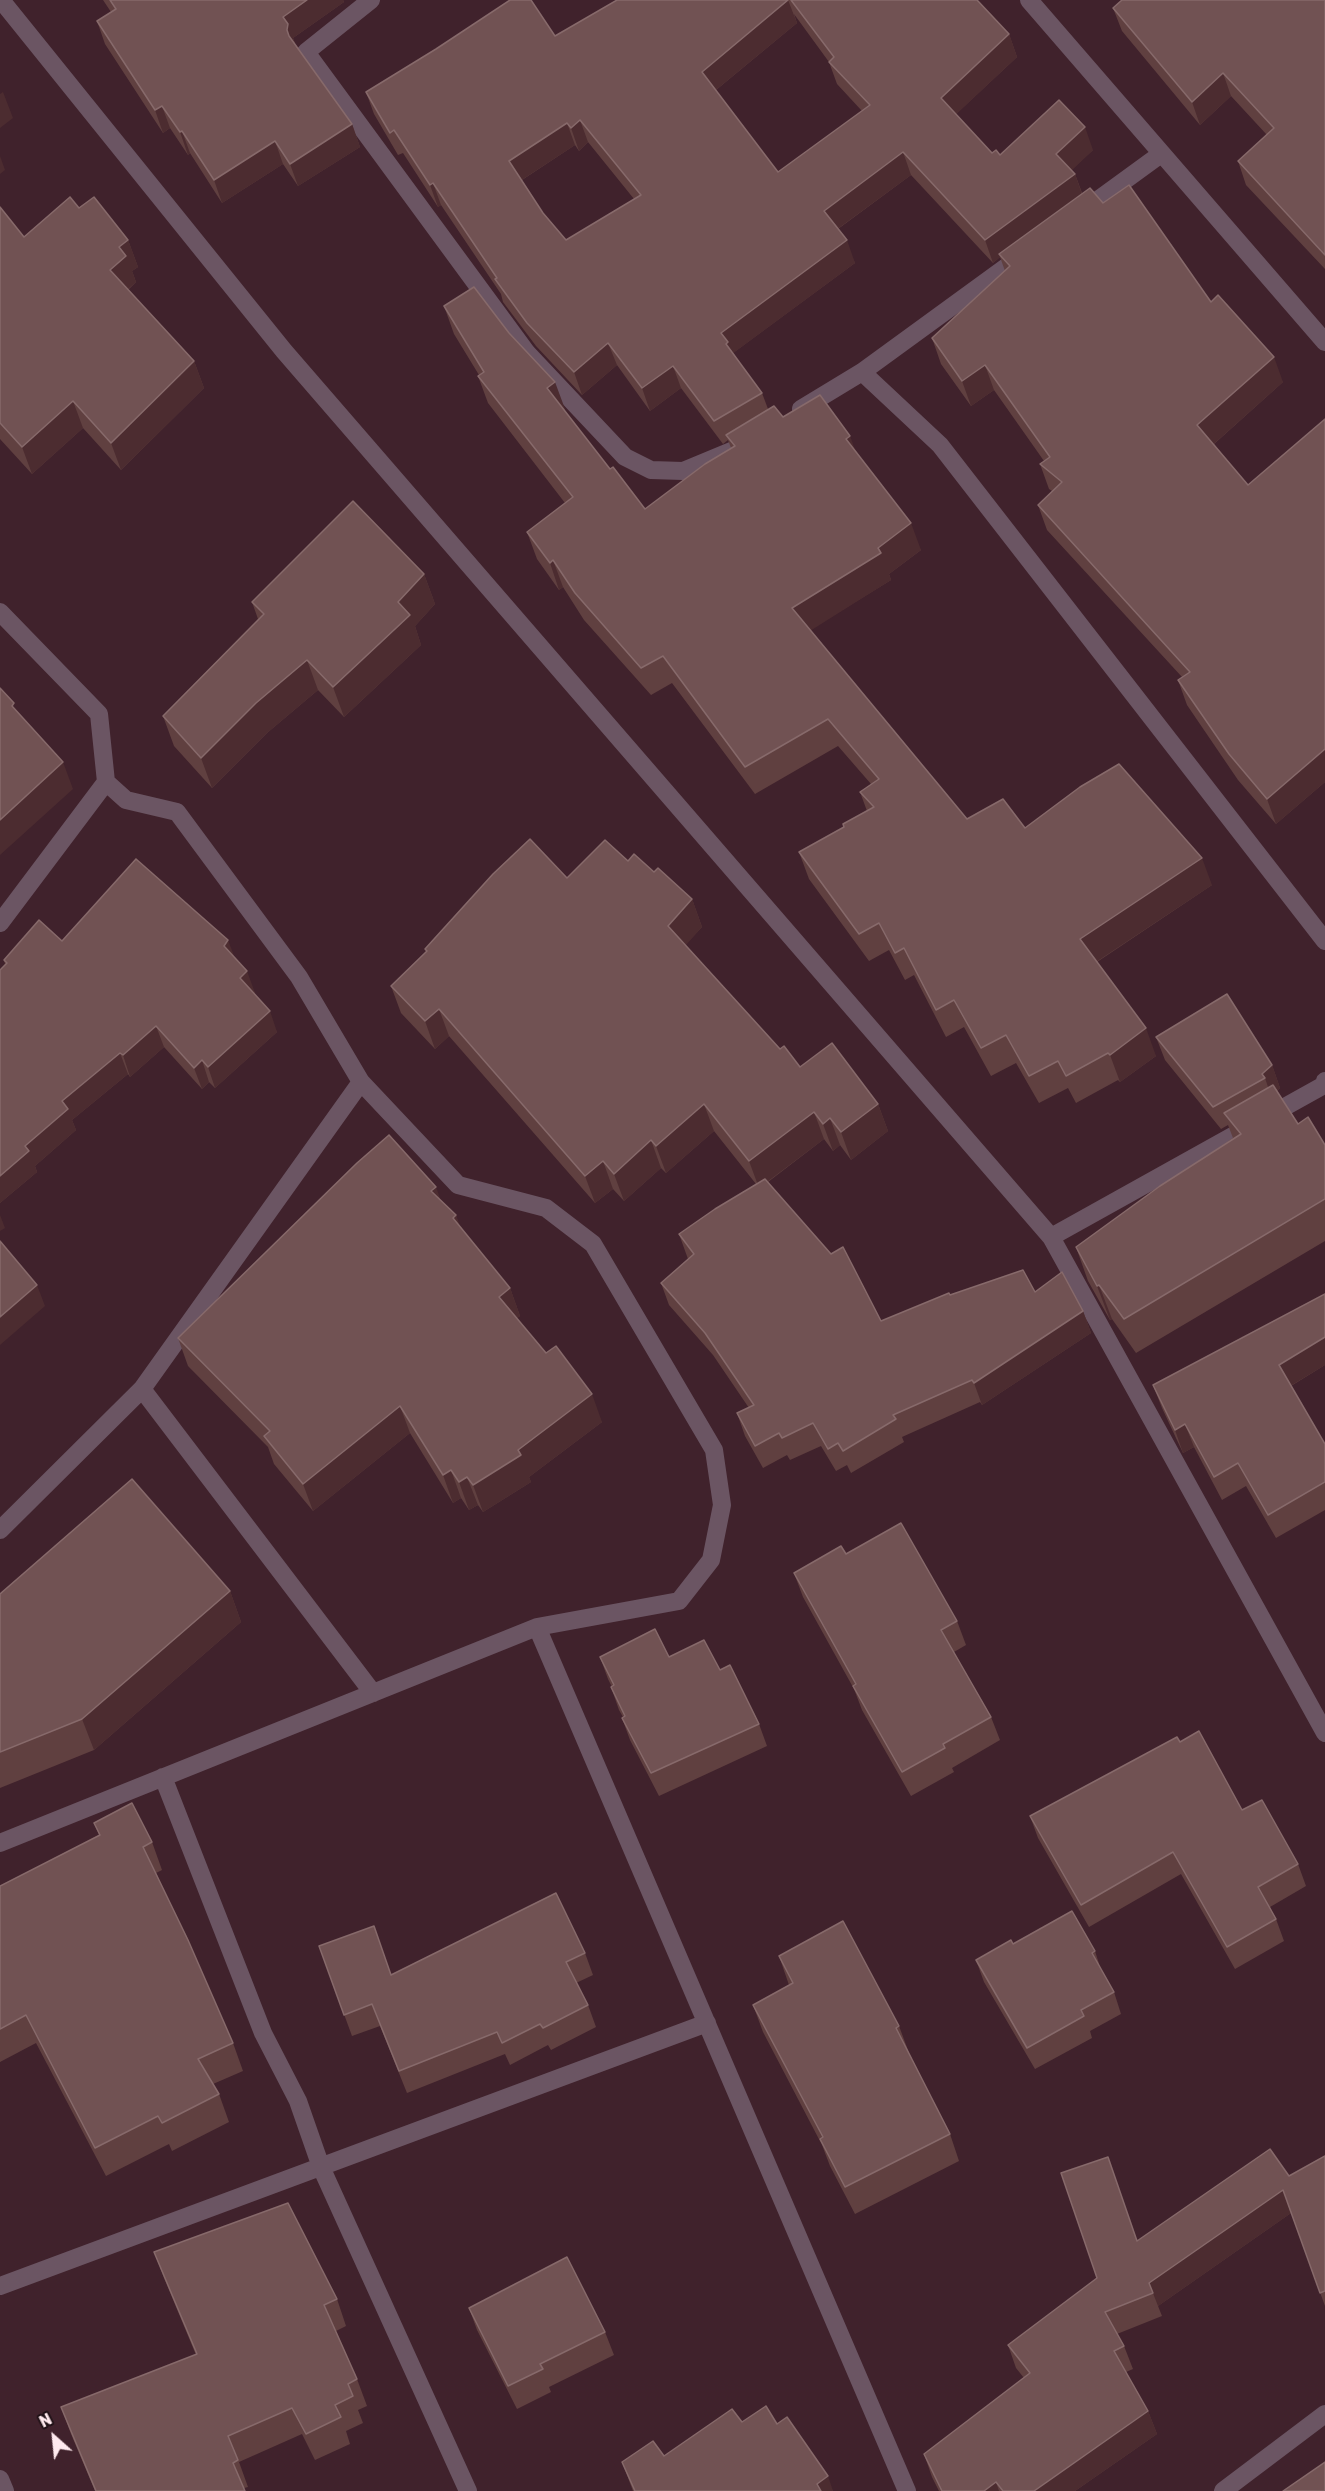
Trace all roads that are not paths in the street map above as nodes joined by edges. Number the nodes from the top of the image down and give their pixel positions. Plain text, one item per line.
1 (1, 0) edge
2 (371, 0) edge
3 (1029, 0) edge
4 (1161, 154) junction
5 (1065, 224) edge
6 (1036, 246) edge
7 (1325, 342) edge
8 (862, 372) junction
9 (791, 416) edge
10 (750, 440) edge
11 (0, 612) edge
12 (106, 782) junction
13 (0, 923) edge
14 (1325, 941) edge
15 (361, 1082) junction
16 (1325, 1084) edge
17 (1051, 1237) junction
18 (142, 1389) junction
19 (0, 1530) edge
20 (537, 1627) junction
21 (373, 1693) junction
22 (1325, 1733) edge
23 (163, 1778) junction
24 (0, 1843) edge
25 (706, 2023) junction
26 (321, 2167) junction
27 (0, 2286) edge
28 (1325, 2414) edge
29 (0, 2479) edge
30 (6, 2491) edge
31 (468, 2491) edge
32 (907, 2491) edge
33 (1223, 2491) edge

1 - 17 street
2 - 10 street
3 - 4 street
4 - 5 street
4 - 7 street
6 - 8 street
8 - 9 street
8 - 14 street
11 - 12 street
12 - 13 street
12 - 15 street
15 - 18 street
15 - 20 street
16 - 17 street
17 - 22 street
18 - 19 street
18 - 21 street
20 - 21 street
20 - 25 street
21 - 23 street
23 - 24 street
23 - 26 street
25 - 26 street
25 - 32 street
26 - 27 street
26 - 31 street
28 - 33 street
29 - 30 street

